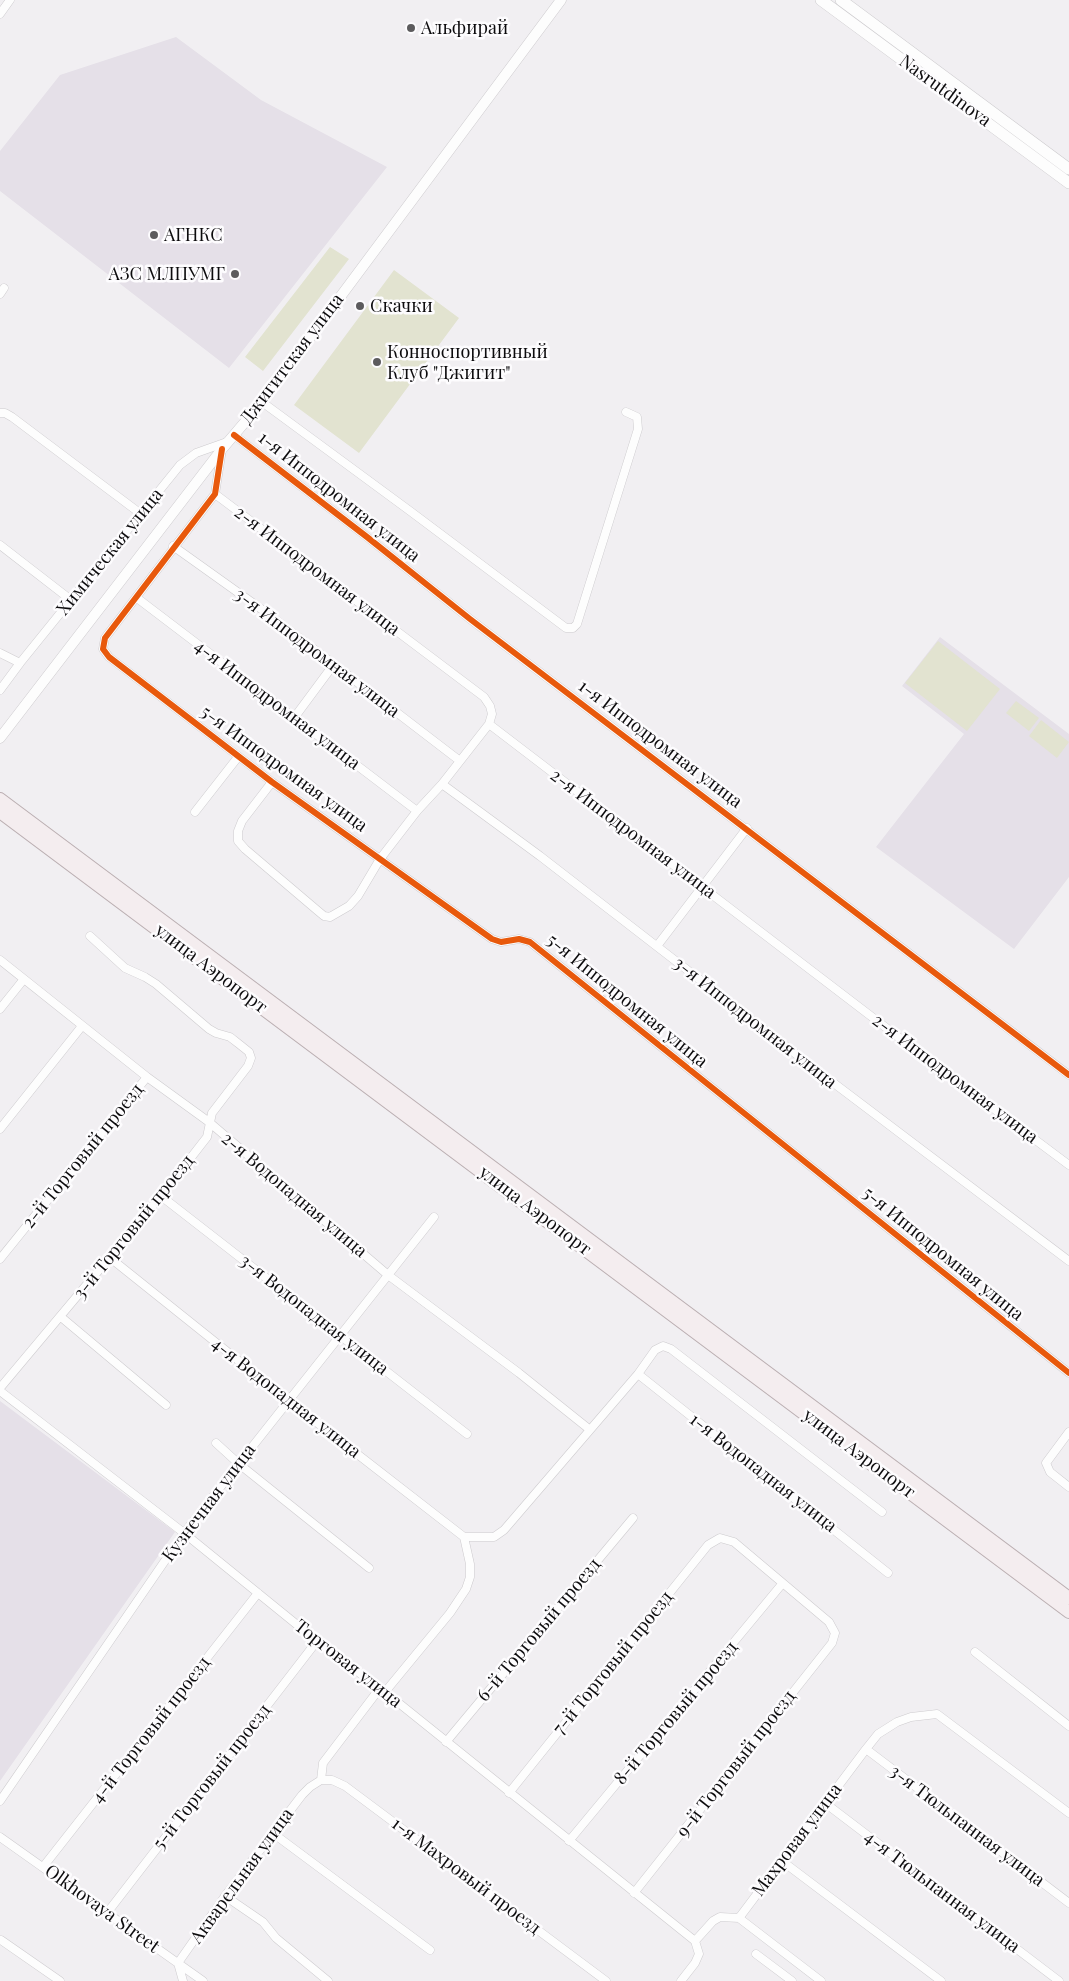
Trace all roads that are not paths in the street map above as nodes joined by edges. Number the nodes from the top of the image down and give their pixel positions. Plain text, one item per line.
1 (10, 0) edge
2 (561, 0) edge
3 (821, 0) edge
4 (841, 0) edge
5 (0, 14) edge
6 (1069, 169) edge
7 (1069, 183) edge
8 (262, 402) junction
9 (626, 412) dead end
10 (0, 413) edge
11 (228, 442) junction
12 (215, 494) junction
13 (140, 514) junction
14 (0, 544) edge
15 (173, 546) junction
16 (136, 598) junction
17 (71, 600) junction
18 (0, 652) edge
19 (20, 664) junction
20 (334, 664) junction
21 (0, 690) edge
22 (294, 718) junction
23 (489, 724) junction
24 (0, 738) edge
25 (238, 757) junction
26 (460, 761) junction
27 (272, 782) junction
28 (442, 784) junction
29 (0, 799) edge
30 (417, 811) junction
31 (0, 812) edge
32 (194, 812) dead end
33 (747, 828) junction
34 (380, 860) junction
35 (702, 888) junction
36 (90, 936) dead end
37 (657, 946) junction
38 (0, 960) edge
39 (24, 979) junction
40 (0, 1009) edge
41 (82, 1026) junction
42 (1069, 1075) edge
43 (147, 1077) junction
44 (209, 1122) junction
45 (0, 1130) edge
46 (1069, 1165) edge
47 (161, 1196) junction
48 (434, 1217) dead end
49 (110, 1257) junction
50 (0, 1258) edge
51 (1069, 1261) edge
52 (388, 1275) junction
53 (61, 1316) junction
54 (341, 1336) junction
55 (1069, 1373) edge
56 (638, 1374) junction
57 (0, 1389) edge
58 (289, 1401) junction
59 (166, 1405) dead end
60 (589, 1429) junction
61 (1069, 1432) edge
62 (467, 1434) dead end
63 (216, 1443) dead end
64 (239, 1464) junction
65 (1069, 1487) edge
66 (882, 1512) dead end
67 (633, 1518) dead end
68 (184, 1532) junction
69 (464, 1537) junction
70 (369, 1568) dead end
71 (888, 1573) dead end
72 (782, 1584) junction
73 (258, 1593) junction
74 (1069, 1598) edge
75 (1069, 1612) edge
76 (317, 1641) junction
77 (975, 1652) dead end
78 (383, 1690) junction
79 (1069, 1726) edge
80 (446, 1742) junction
81 (866, 1749) junction
82 (321, 1780) junction
83 (510, 1793) junction
84 (0, 1801) edge
85 (825, 1803) junction
86 (1069, 1813) edge
87 (274, 1834) junction
88 (0, 1837) edge
89 (569, 1841) junction
90 (782, 1861) junction
91 (43, 1867) junction
92 (634, 1893) junction
93 (225, 1896) junction
94 (1069, 1903) edge
95 (107, 1913) junction
96 (739, 1918) junction
97 (1, 1940) dead end
98 (695, 1940) junction
99 (430, 1950) dead end
100 (756, 1954) dead end
101 (178, 1963) junction
102 (60, 1981) edge
103 (182, 1981) edge
104 (204, 1981) edge
105 (328, 1981) edge
106 (606, 1981) edge
107 (681, 1981) edge
108 (792, 1981) edge
109 (821, 1981) edge
110 (941, 1981) edge
111 (1059, 1981) edge

1 - 5 street
2 - 8 street, Джигитская улица
3 - 7 main road, Nasrutdinova
4 - 6 main road
8 - 9 street
8 - 11 street, Джигитская улица
10 - 13 street
11 - 12 street
11 - 13 street, Химическая улица
11 - 24 street, Джигитская улица
11 - 33 street, 1-я Ипподромная улица
12 - 15 street
12 - 23 street, 2-я Ипподромная улица
13 - 17 street, Химическая улица
14 - 17 street
15 - 16 street
15 - 20 street, 3-я Ипподромная улица
16 - 22 street, 4-я Ипподромная улица
16 - 25 street, 5-я Ипподромная улица
17 - 19 street, Химическая улица
18 - 19 street
19 - 21 street, Химическая улица
20 - 22 street
20 - 26 street, 3-я Ипподромная улица
22 - 30 street, 4-я Ипподромная улица
23 - 26 street
23 - 35 street, 2-я Ипподромная улица
25 - 27 street, 5-я Ипподромная улица
25 - 32 street
26 - 28 street
27 - 34 street, 5-я Ипподромная улица
27 - 34 street
28 - 30 street
28 - 37 street, 3-я Ипподромная улица
29 - 74 main road, улица Аэропорт
30 - 34 street
31 - 75 main road, улица Аэропорт
33 - 35 street
33 - 42 street, 1-я Ипподромная улица
34 - 55 street, 5-я Ипподромная улица
35 - 37 street
35 - 46 street, 2-я Ипподромная улица
36 - 44 street, 3-й Торговый проезд
37 - 51 street, 3-я Ипподромная улица
38 - 39 street, 2-я Водопадная улица
39 - 40 street
39 - 41 street, 2-я Водопадная улица
41 - 43 street, 2-я Водопадная улица
41 - 45 street
43 - 44 street, 2-я Водопадная улица
43 - 50 street, 2-й Торговый проезд
44 - 47 street, 3-й Торговый проезд
44 - 52 street, 2-я Водопадная улица
47 - 49 street, 3-й Торговый проезд
47 - 54 street, 3-я Водопадная улица
48 - 52 street, Кузнечная улица
49 - 53 street, 3-й Торговый проезд
49 - 58 street, 4-я Водопадная улица
52 - 54 street, Кузнечная улица
52 - 60 street, 2-я Водопадная улица
53 - 57 street, 3-й Торговый проезд
53 - 59 street
54 - 58 street, Кузнечная улица
54 - 62 street, 3-я Водопадная улица
56 - 60 street
56 - 66 street
56 - 71 street, 1-я Водопадная улица
57 - 68 street, Торговая улица
58 - 64 street, Кузнечная улица
58 - 69 street, 4-я Водопадная улица
60 - 69 street
61 - 65 street
63 - 64 street
64 - 68 street, Кузнечная улица
64 - 70 street
67 - 80 street, 6-й Торговый проезд
68 - 73 street, Торговая улица
68 - 84 street, Кузнечная улица
69 - 78 street
72 - 83 street, 7-й Торговый проезд
72 - 89 street, 8-й Торговый проезд
72 - 92 street, 9-й Торговый проезд
73 - 76 street, Торговая улица
73 - 91 street, 4-й Торговый проезд
76 - 78 street, Торговая улица
76 - 95 street, 5-й Торговый проезд
77 - 79 street
78 - 80 street, Торговая улица
78 - 82 street
80 - 83 street, Торговая улица
81 - 85 street, Махровая улица
81 - 86 street, Махровая улица
81 - 94 street, 3-я Тюльпанная улица
82 - 87 street, Акварельная улица
82 - 106 street, 1-я Махровый проезд
83 - 89 street, Торговая улица
85 - 90 street, Махровая улица
85 - 111 street, 4-я Тюльпанная улица
87 - 93 street, Акварельная улица
87 - 99 street
88 - 91 street, Olkhovaya Street
89 - 92 street, Торговая улица
90 - 96 street, Махровая улица
90 - 110 street
91 - 95 street, Olkhovaya Street
92 - 98 street, Торговая улица
93 - 101 street, Акварельная улица
93 - 105 street
95 - 101 street, Olkhovaya Street
96 - 98 street
96 - 109 street
97 - 102 street
98 - 107 street
100 - 108 street
101 - 103 street
101 - 104 street, Olkhovaya Street

